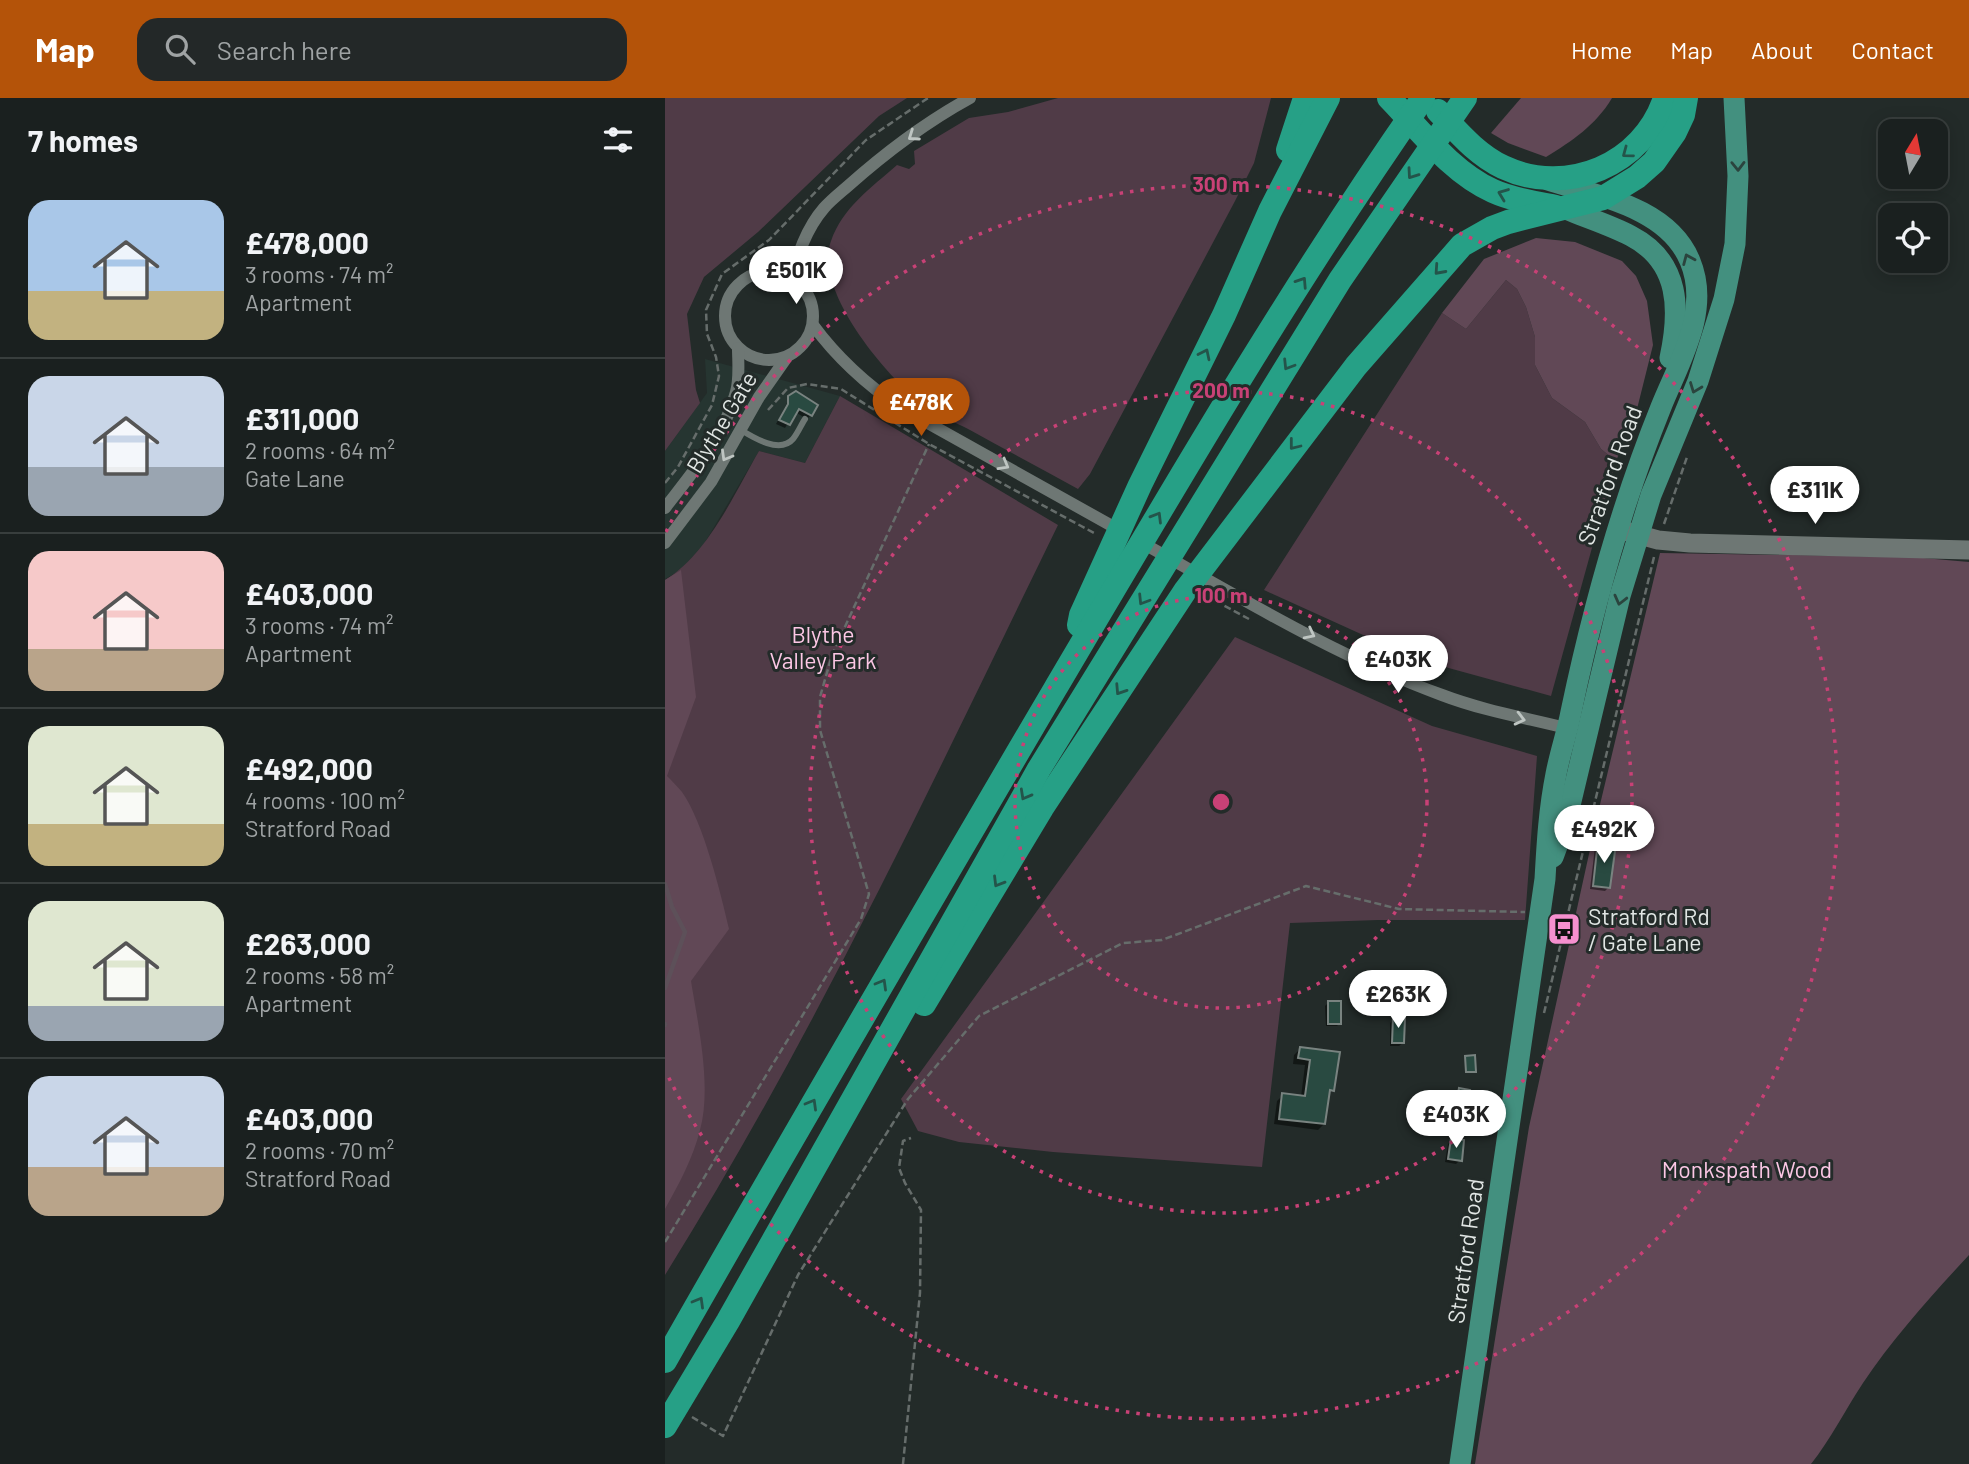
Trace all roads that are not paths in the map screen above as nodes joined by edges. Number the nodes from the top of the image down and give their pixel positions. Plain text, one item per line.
1 (970, 98) edge
2 (1305, 98) edge
3 (1328, 98) edge
4 (1389, 98) edge
5 (1424, 98) edge
6 (1465, 98) edge
7 (1665, 98) edge
8 (1686, 98) edge
9 (1734, 98) edge
10 (1546, 179) junction
11 (1603, 198) junction
12 (1566, 209) junction
13 (1270, 211) junction
14 (797, 281) junction
15 (813, 325) junction
16 (738, 348) junction
17 (787, 357) junction
18 (805, 419) dead end
19 (746, 433) junction
20 (1646, 445) junction
21 (665, 508) edge
22 (1618, 528) junction
23 (1649, 538) junction
24 (665, 543) edge
25 (1969, 550) edge
26 (1072, 660) junction
27 (1577, 732) junction
28 (826, 1146) junction
29 (665, 1361) edge
30 (665, 1426) edge
31 (1460, 1464) edge

1 -> 14 street
2 - 13 highway
3 - 13 highway
12 -> 4 highway
5 - 10 highway
26 -> 5 highway
6 -> 28 highway
7 -> 10 highway
8 - 11 highway
9 -> 23 main road, Stratford Road
10 - 11 main road, Stratford Road
11 - 12 highway
20 -> 11 main road, Stratford Road
12 - 20 main road
12 -> 28 highway
26 -> 13 highway
14 - 15 street
14 - 16 street
15 - 17 street
15 -> 27 street
16 - 17 street
16 - 21 street, Blythe Gate
17 - 19 street, Blythe Gate
18 - 19 lane
19 -> 24 street, Blythe Gate
20 - 22 main road, Stratford Road
22 - 23 street
22 - 27 main road, Stratford Road
23 - 25 street
23 -> 27 main road, Stratford Road
29 -> 26 highway
27 - 31 main road, Stratford Road
28 - 30 highway

